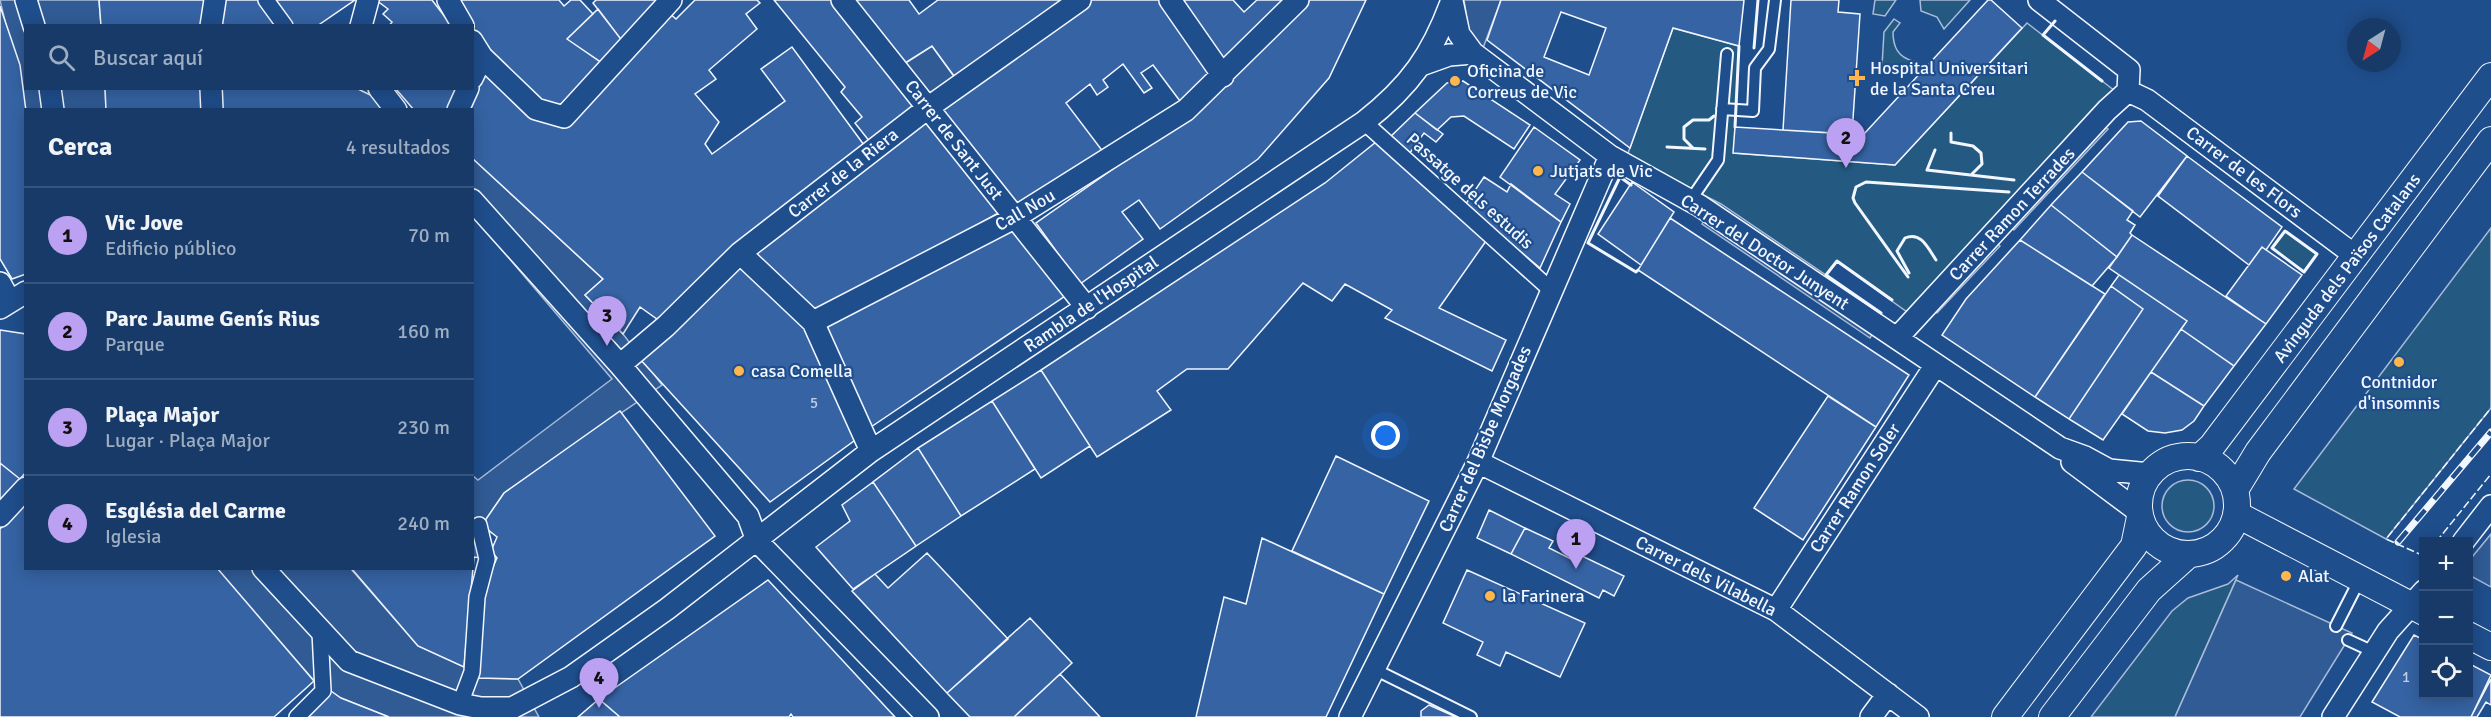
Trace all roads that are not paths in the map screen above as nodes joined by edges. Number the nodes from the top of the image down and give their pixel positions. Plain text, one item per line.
1 (26, 0) edge
2 (215, 0) edge
3 (266, 0) edge
4 (368, 0) edge
5 (448, 0) edge
6 (671, 0) edge
7 (842, 0) edge
8 (1080, 0) edge
9 (1170, 0) edge
10 (1298, 0) edge
11 (1452, 0) edge
12 (1775, 0) edge
13 (2039, 0) edge
14 (33, 24) edge
15 (211, 24) edge
16 (284, 24) edge
17 (362, 24) edge
18 (462, 24) edge
19 (477, 49) edge
20 (1473, 53) junction
21 (1727, 54) dead end
22 (1421, 65) junction
23 (474, 66) edge
24 (1223, 76) junction
25 (2491, 76) edge
26 (50, 90) edge
27 (212, 90) edge
28 (381, 90) edge
29 (467, 90) edge
30 (2128, 91) junction
31 (929, 107) junction
32 (52, 108) edge
33 (212, 108) edge
34 (394, 108) edge
35 (459, 108) edge
36 (1722, 109) junction
37 (1364, 122) junction
38 (2491, 140) edge
39 (1610, 156) junction
40 (1690, 201) junction
41 (474, 202) edge
42 (1014, 218) junction
43 (740, 253) junction
44 (2357, 257) junction
45 (1551, 290) junction
46 (1088, 308) junction
47 (813, 322) junction
48 (1897, 339) junction
49 (620, 365) junction
50 (1935, 366) junction
51 (2060, 448) junction
52 (871, 451) junction
53 (2199, 458) junction
54 (1478, 462) junction
55 (2150, 474) junction
56 (24, 491) edge
57 (2235, 502) junction
58 (2491, 506) edge
59 (2140, 515) junction
60 (0, 516) edge
61 (478, 525) dead end
62 (2467, 537) edge
63 (757, 541) junction
64 (2188, 555) junction
65 (265, 570) edge
66 (2360, 579) junction
67 (2419, 603) edge
68 (2419, 604) edge
69 (1776, 610) junction
70 (2336, 626) dead end
71 (320, 632) junction
72 (2473, 637) edge
73 (2348, 640) dead end
74 (2491, 647) edge
75 (2374, 652) junction
76 (1374, 669) junction
77 (1888, 694) junction
78 (473, 710) edge
79 (297, 717) edge
80 (928, 717) edge
81 (1350, 717) edge
82 (1471, 717) edge
83 (1871, 717) edge
84 (1918, 717) edge
85 (2005, 717) edge
86 (2052, 717) edge
87 (2333, 717) edge

1 - 14 street
2 - 15 street
3 - 16 street
4 - 17 street
5 - 18 street
6 - 19 street
7 - 31 street, Carrer de Sant Just
8 - 31 street, Carrer de la Riera
9 - 24 street
10 - 24 street, Call Nou
11 - 20 street, Rambla de l'Hospital
11 - 22 street, Rambla de l'Hospital
12 - 36 lane
13 - 30 street
19 - 23 street
20 - 22 street, Rambla de l'Hospital
20 - 39 street, Carrer del Doctor Junyent
21 - 36 lane
22 - 37 street, Rambla de l'Hospital
24 - 42 street, Call Nou
25 - 44 street, Avinguda dels Països Catalans
26 - 32 street
27 - 33 street
28 - 34 street
29 - 35 street
30 - 44 street, Carrer de les Flors
30 - 48 street, Carrer Ramon Terrades
31 - 42 street, Carrer de Sant Just
31 - 43 street, Carrer de la Riera
36 - 40 lane
37 - 45 street, Passatge dels estudis
37 - 46 street, Rambla de l'Hospital
38 - 57 street
39 - 40 street, Carrer del Doctor Junyent
39 - 45 street, Carrer del Bisbe Morgades
40 - 48 street, Carrer del Doctor Junyent
41 - 49 street
42 - 46 street, Carrer de Sant Just
42 - 47 street, Call Nou
43 - 47 street
43 - 49 street, Carrer de la Riera
44 - 53 street, Avinguda dels Països Catalans
45 - 54 street, Carrer del Bisbe Morgades
46 - 52 street, Rambla de l'Hospital
47 - 52 street
48 - 50 street, Carrer del Doctor Junyent
49 - 63 street
50 - 51 street, Carrer del Doctor Junyent
50 - 69 street, Carrer Ramon Soler
51 - 55 street, Carrer del Doctor Junyent
51 - 59 street, Carrer del Doctor Junyent
52 - 63 street, Rambla de l'Hospital
53 - 55 street
53 - 57 street
54 - 69 street, Carrer dels Vilabella
54 - 76 street, Carrer del Bisbe Morgades
55 - 59 street
56 - 60 street
57 - 64 street
57 - 66 street
58 - 62 street
59 - 64 street
59 - 85 street
61 - 78 street
63 - 78 street, Rambla de l'Hospital
63 - 80 street
64 - 86 street
65 - 71 street
66 - 67 street
66 - 70 lane
68 - 75 street
69 - 77 street, Carrer dels Vilabella
71 - 78 street
71 - 79 street
72 - 74 street
73 - 75 lane
75 - 87 street
76 - 81 street, Carrer del Bisbe Morgades
76 - 82 lane
77 - 83 street
77 - 84 street, Carrer dels Vilabella

